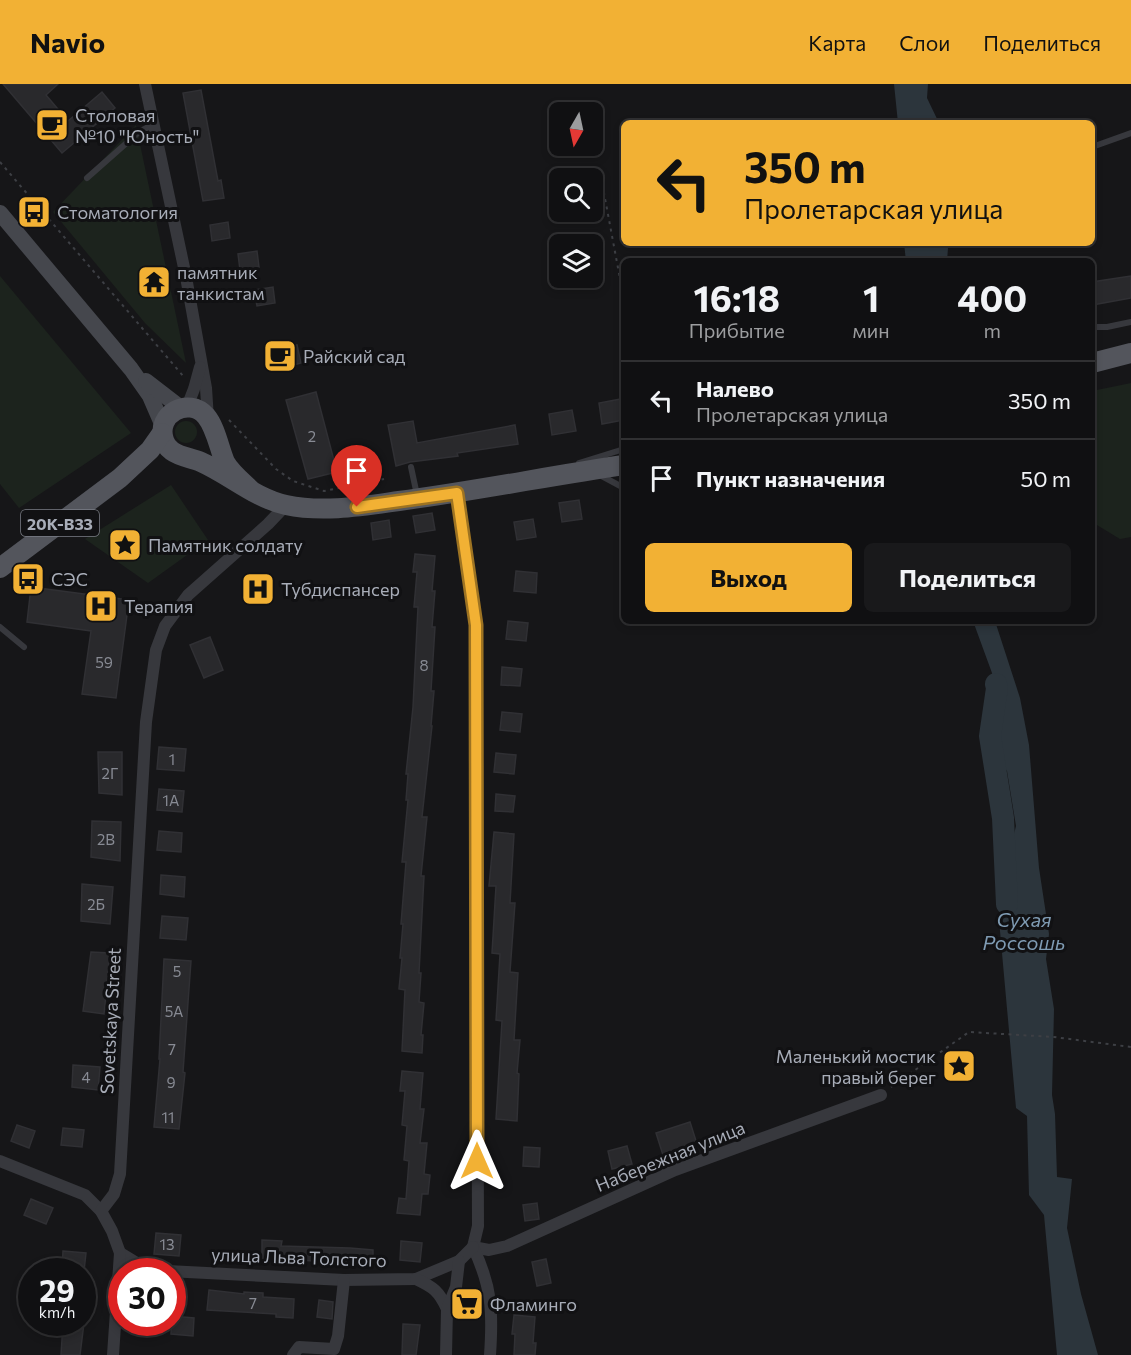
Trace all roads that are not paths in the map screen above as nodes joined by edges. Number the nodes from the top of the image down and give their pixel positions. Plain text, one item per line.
1 (146, 87) edge
2 (152, 125) junction
3 (1131, 133) edge
4 (1095, 146) edge
5 (87, 177) dead end
6 (0, 213) edge
7 (1131, 322) edge
8 (1095, 327) edge
9 (1131, 353) edge
10 (1095, 362) edge
11 (201, 363) junction
12 (131, 369) junction
13 (187, 401) junction
14 (216, 422) junction
15 (163, 429) junction
16 (621, 450) edge
17 (180, 455) junction
18 (621, 465) edge
19 (411, 468) dead end
20 (589, 470) junction
21 (120, 478) junction
22 (540, 478) junction
23 (621, 486) edge
24 (253, 492) junction
25 (457, 493) junction
26 (418, 499) junction
27 (286, 505) junction
28 (0, 568) edge
29 (0, 627) edge
30 (24, 647) dead end
31 (881, 1095) road end
32 (0, 1161) edge
33 (101, 1211) junction
34 (473, 1247) junction
35 (120, 1253) junction
36 (459, 1261) junction
37 (416, 1279) junction
38 (344, 1280) junction
39 (447, 1309) junction
40 (112, 1355) edge
41 (293, 1355) edge
42 (446, 1355) edge
43 (490, 1355) edge

1 - 2 street
2 - 5 lane
2 - 11 street
3 - 4 lane
6 - 12 main road
7 - 8 lane
9 - 10 main road
11 - 13 street
11 - 14 street
12 - 13 main road
12 - 15 main road
13 - 14 main road
13 - 15 main road, 20К-В33
14 - 17 main road, 20К-В33
14 - 24 main road
15 - 17 main road
15 - 21 main road, 20К-В33
16 - 22 lane
17 - 21 main road, 20К-В33
17 - 24 main road
18 - 20 main road
19 - 26 lane
20 - 22 main road
20 - 23 lane
21 - 28 main road, 20К-В33
22 - 25 main road
24 - 27 main road
25 - 26 main road
25 - 34 street
26 - 27 main road
27 - 33 street
29 - 30 lane
31 - 34 street, Набережная улица
32 - 33 street
33 - 35 street
34 - 36 street, улица Льва Толстого
34 - 43 street
35 - 38 street, улица Льва Толстого
35 - 40 street
36 - 37 street, улица Льва Толстого
36 - 39 street
37 - 38 street, улица Льва Толстого
37 - 39 street
38 - 41 street
39 - 42 street

